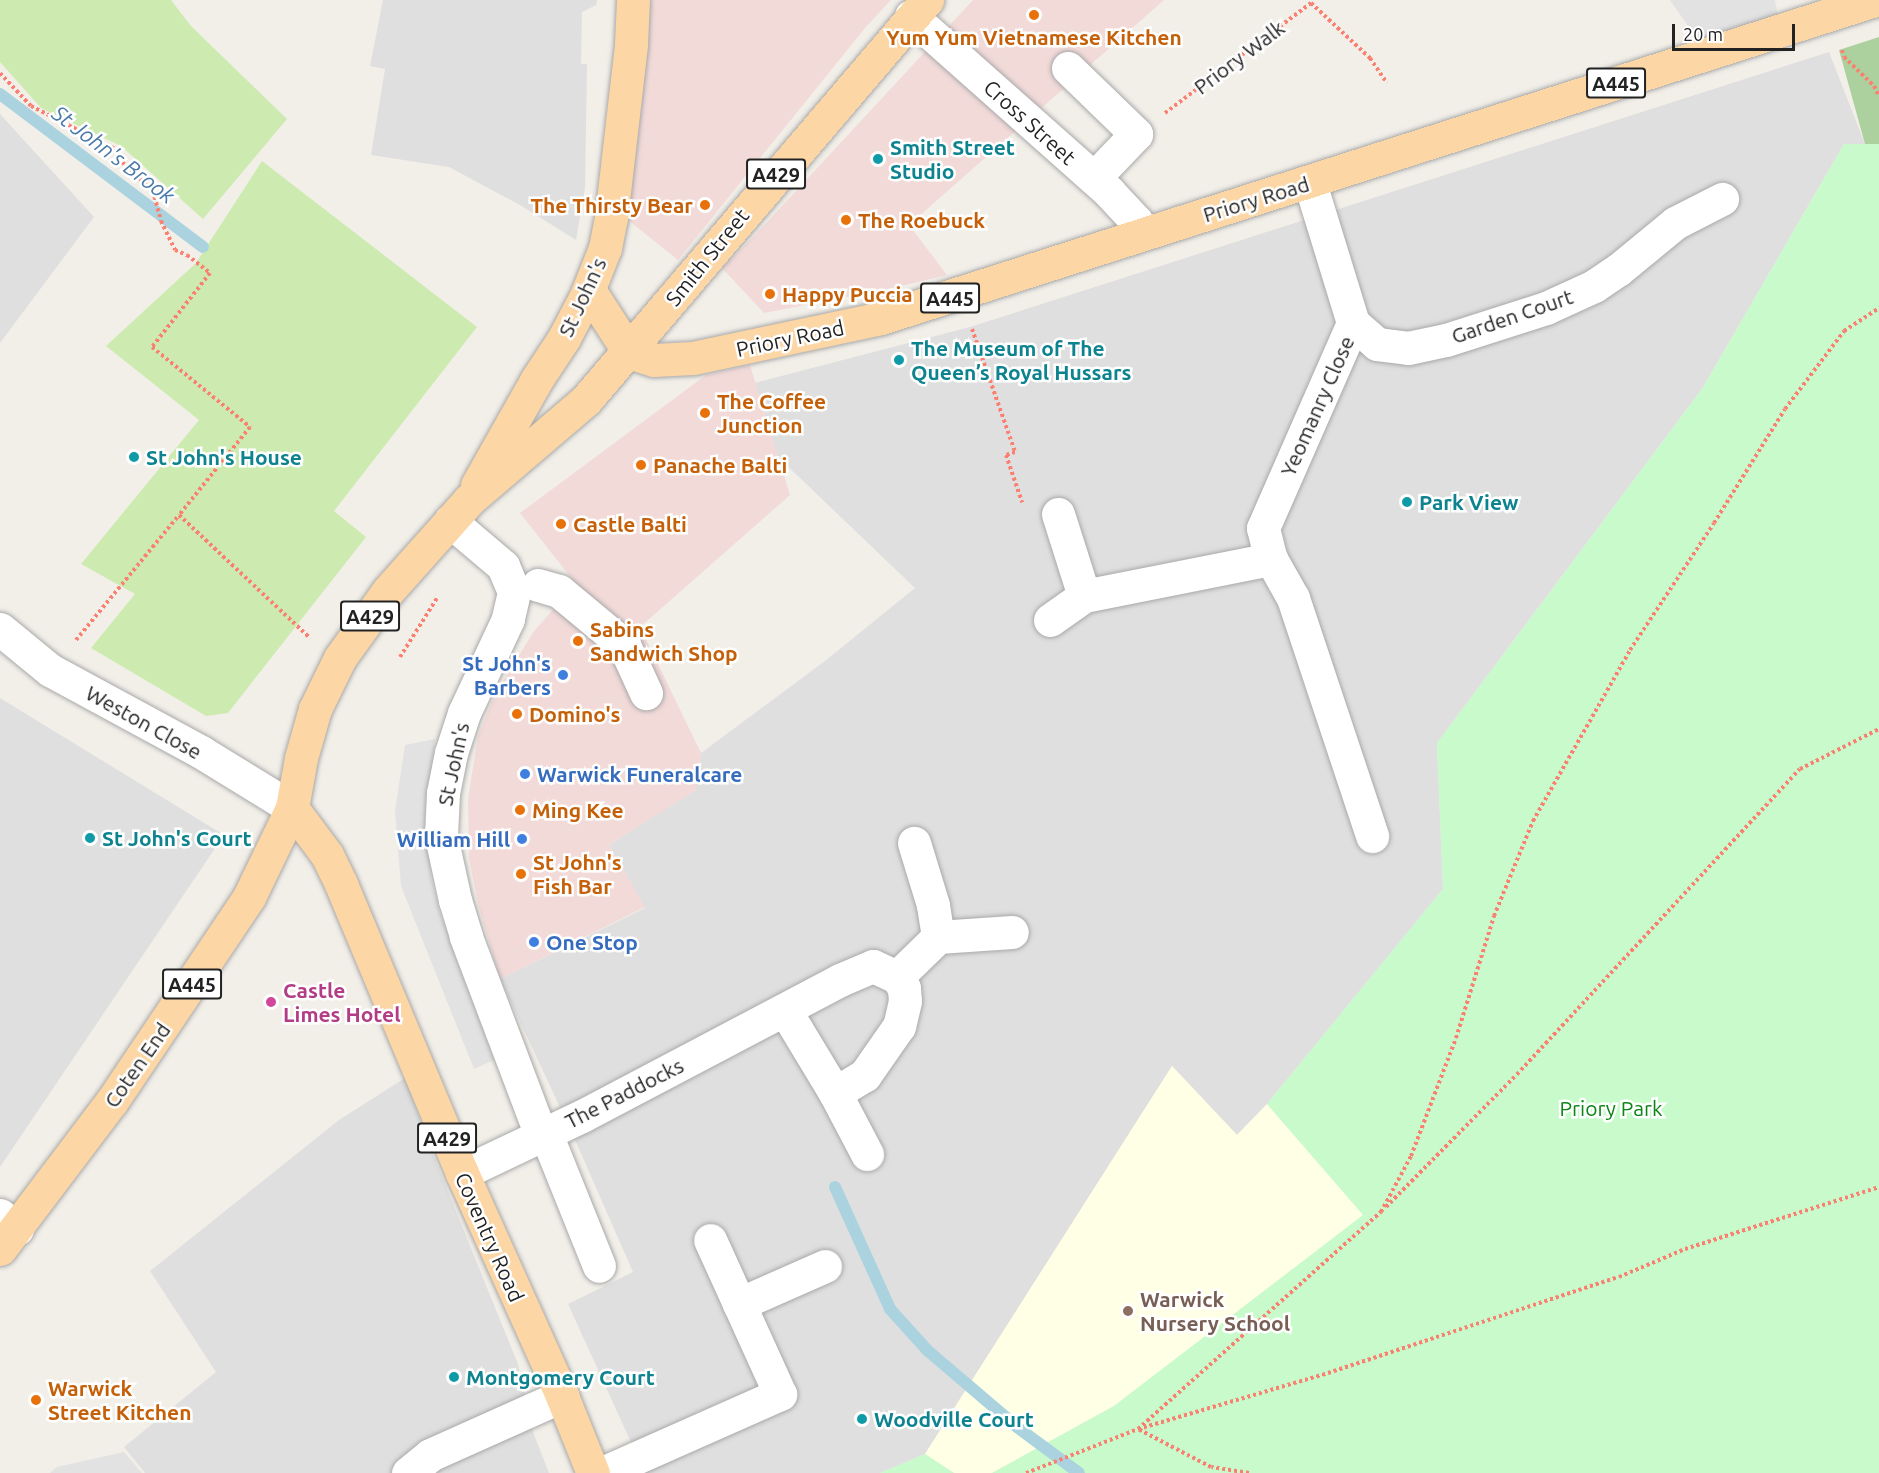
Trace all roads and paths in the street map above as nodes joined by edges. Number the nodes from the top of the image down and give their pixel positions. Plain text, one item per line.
1 (633, 0) edge
2 (1875, 0) edge
3 (919, 8) edge
4 (1830, 15) junction
5 (1068, 68) dead end
6 (0, 73) edge
7 (1387, 83) dead end
8 (1879, 96) edge
9 (1136, 134) junction
10 (1094, 178) junction
11 (1310, 183) junction
12 (1722, 199) dead end
13 (1142, 234) junction
14 (589, 290) junction
15 (962, 294) junction
16 (1879, 308) edge
17 (1353, 323) junction
18 (629, 352) junction
19 (460, 510) junction
20 (1058, 514) joint
21 (179, 515) junction
22 (1272, 559) junction
23 (564, 564) dead end
24 (526, 589) junction
25 (440, 592) dead end
26 (1084, 597) junction
27 (1050, 620) dead end
28 (0, 629) edge
29 (317, 644) dead end
30 (400, 657) dead end
31 (50, 670) junction
32 (646, 693) dead end
33 (1879, 729) edge
34 (292, 808) junction
35 (1372, 836) dead end
36 (914, 843) dead end
37 (1012, 932) dead end
38 (938, 937) junction
39 (897, 977) junction
40 (785, 1010) junction
41 (835, 1093) junction
42 (544, 1134) junction
43 (867, 1154) dead end
44 (462, 1173) junction
45 (1879, 1187) edge
46 (1381, 1212) junction
47 (6, 1231) edge
48 (710, 1240) dead end
49 (598, 1266) dead end
50 (825, 1266) dead end
51 (739, 1304) junction
52 (562, 1396) junction
53 (1138, 1429) junction
54 (408, 1473) edge
55 (593, 1473) edge
56 (602, 1473) edge
57 (1026, 1473) edge
58 (1249, 1473) edge

1 - 14 main road, St John's / A429
2 - 4 main road, Priory Road / A445
3 - 10 street, Cross Street
3 - 18 main road, Smith Street / A429
4 - 8 path
4 - 11 main road, Priory Road / A445
5 - 9 street
6 - 21 path
7 - 9 path, Priory Walk
9 - 10 street
10 - 13 street, Cross Street
11 - 13 main road, Priory Road / A445
11 - 17 street, Yeomanry Close
12 - 17 street, Garden Court
13 - 15 main road, Priory Road / A445
14 - 18 main road
14 - 19 main road, St John's / A429
15 - 18 main road, Priory Road / A445
15 - 20 path
16 - 46 path
17 - 22 street, Yeomanry Close
18 - 19 main road, St John's / A429
19 - 24 street
19 - 34 main road, St John's / A429
20 - 26 street
21 - 29 path
21 - 31 path
22 - 26 street
22 - 35 street, Yeomanry Close
23 - 24 street
24 - 32 street
24 - 42 street, St John's
25 - 30 path
26 - 27 street
28 - 31 street, Weston Close
31 - 34 street, Weston Close
33 - 46 path
34 - 44 main road, Coventry Road / A429
34 - 47 main road, Coten End / A445
36 - 38 street
37 - 38 street
38 - 39 street
39 - 40 street, The Paddocks
39 - 41 street
40 - 41 street
40 - 42 street, The Paddocks
41 - 43 street
42 - 44 street, The Paddocks
42 - 49 street, St John's
44 - 52 main road, Coventry Road / A429
45 - 53 path
46 - 53 path
48 - 51 street
50 - 51 street
51 - 56 street
52 - 54 street
52 - 55 main road, Coventry Road / A429
53 - 57 path
53 - 58 path

